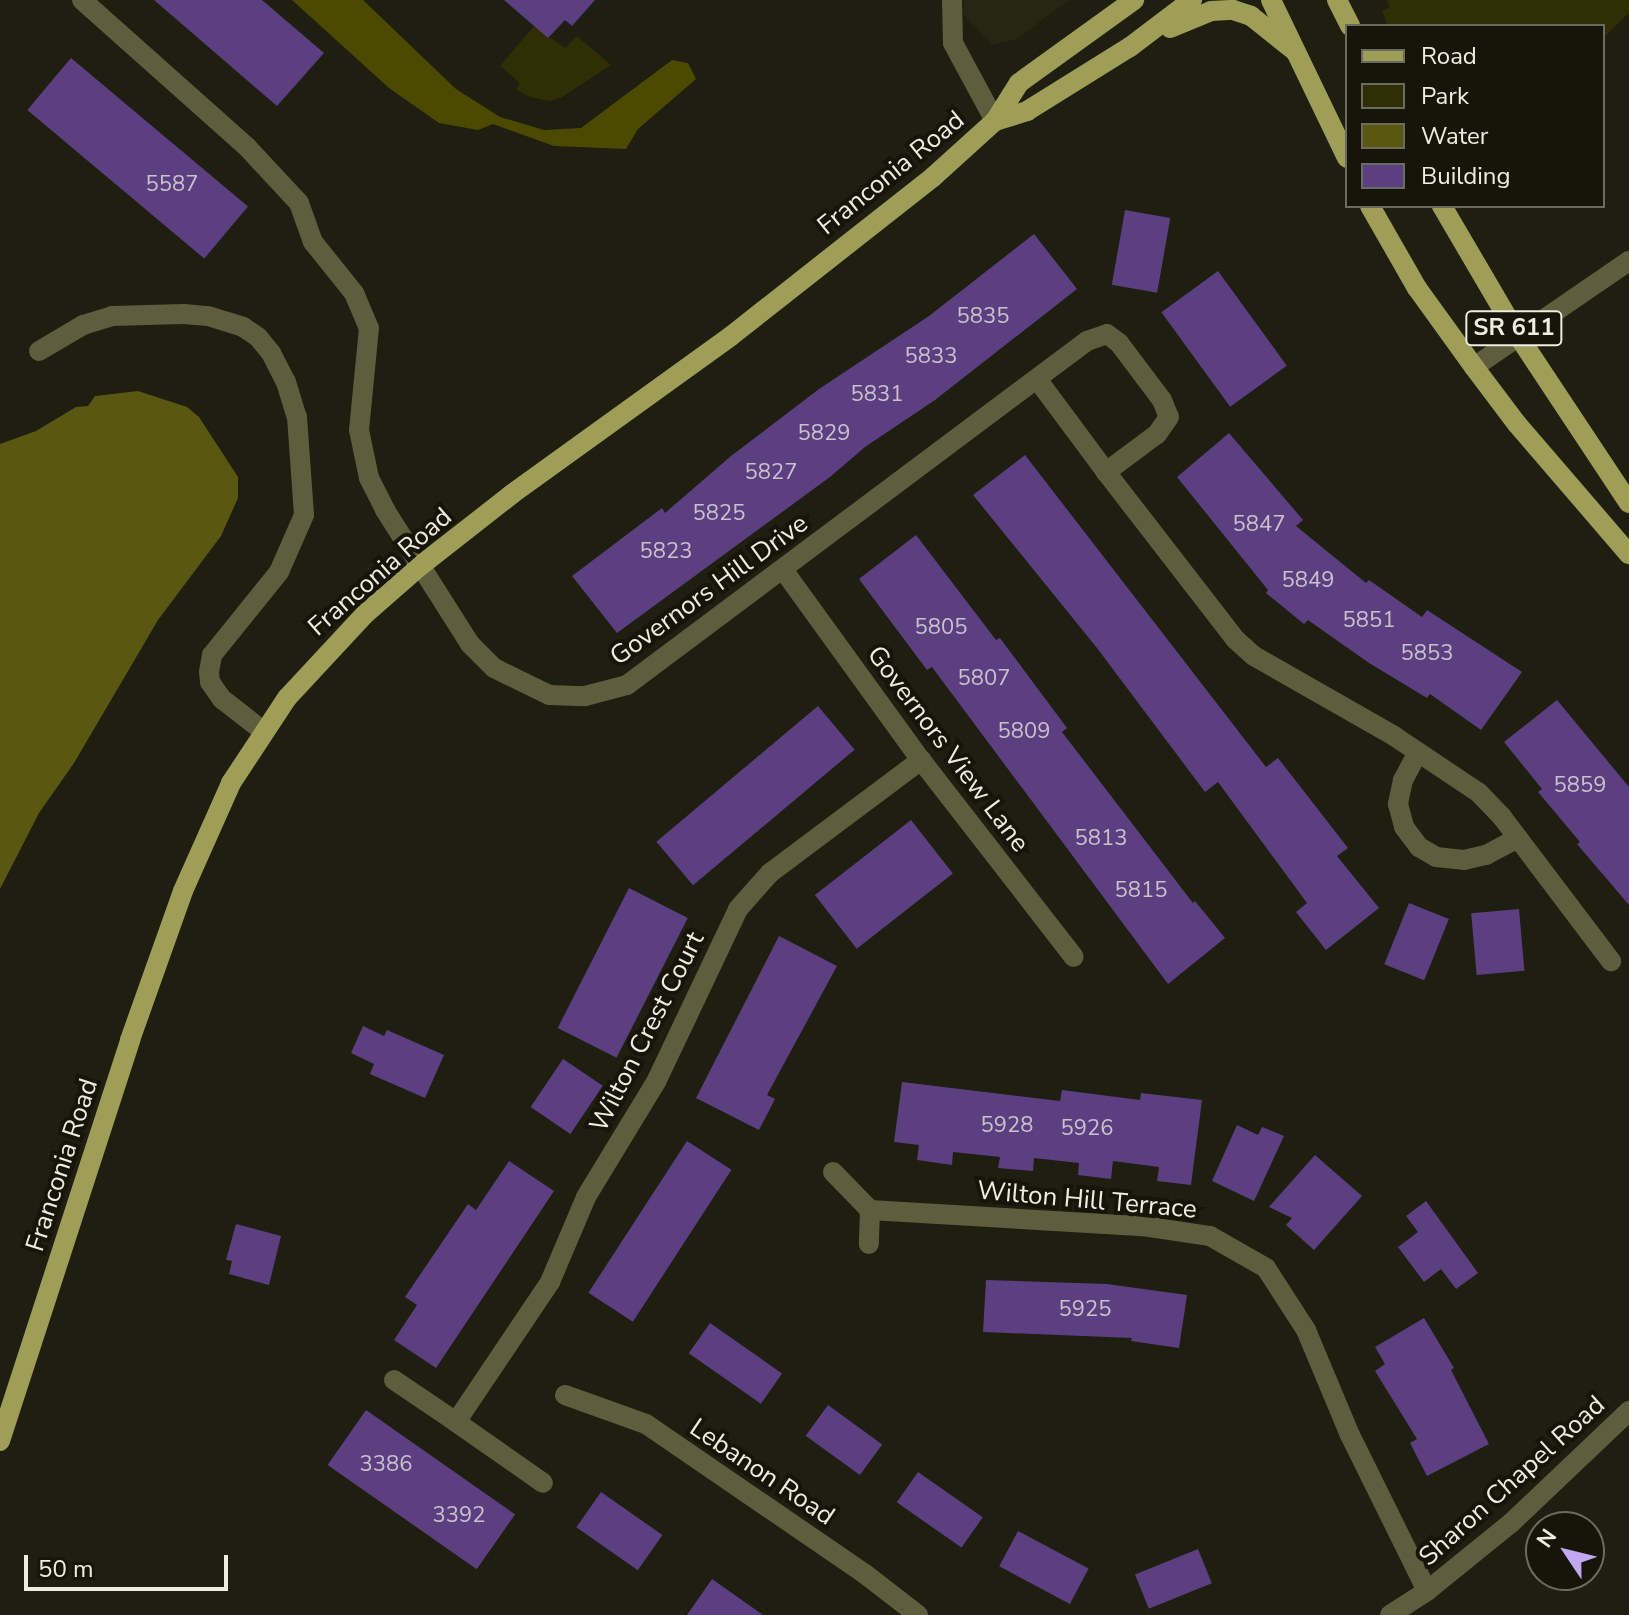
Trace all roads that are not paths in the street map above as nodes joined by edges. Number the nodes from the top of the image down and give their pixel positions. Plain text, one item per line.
1 (82, 0) edge
2 (952, 0) edge
3 (1192, 0) edge
4 (1271, 0) edge
5 (1337, 0) edge
6 (1128, 3) edge
7 (1349, 24) edge
8 (1130, 47) junction
9 (1295, 51) junction
10 (995, 121) junction
11 (1345, 154) edge
12 (1371, 208) edge
13 (1443, 208) edge
14 (1629, 261) edge
15 (1519, 337) junction
16 (39, 351) dead end
17 (1474, 367) junction
18 (1037, 379) junction
19 (1106, 472) junction
20 (1629, 503) edge
21 (1629, 554) edge
22 (420, 566) junction
23 (784, 571) junction
24 (263, 731) junction
25 (1418, 752) junction
26 (921, 760) junction
27 (1518, 838) junction
28 (1074, 957) dead end
29 (1611, 961) dead end
30 (833, 1172) dead end
31 (870, 1210) junction
32 (869, 1244) dead end
33 (394, 1380) dead end
34 (565, 1395) dead end
35 (1629, 1411) edge
36 (456, 1422) junction
37 (0, 1441) edge
38 (543, 1483) dead end
39 (1427, 1591) junction
40 (918, 1615) edge
41 (1390, 1615) edge

1 - 22 street, Governors Hill Drive
2 - 10 street
3 - 8 main road, Franconia Road
4 - 9 main road
5 - 7 main road
6 - 10 main road, Franconia Road
8 - 9 main road
8 - 10 main road, Franconia Road
9 - 11 main road
10 - 22 main road, Franconia Road
12 - 17 main road, SR 611
13 - 15 main road, SR 611
14 - 15 street
15 - 17 street
15 - 20 main road, SR 611
16 - 24 street
17 - 21 main road, SR 611
18 - 19 street
18 - 19 street, Governors Hill Drive
18 - 23 street, Governors Hill Drive
19 - 25 street
22 - 23 street, Governors Hill Drive
22 - 24 main road, Franconia Road
23 - 26 street, Governors View Lane
24 - 37 main road, Franconia Road
25 - 27 street
25 - 27 street
26 - 28 street, Governors View Lane
26 - 36 street, Wilton Crest Court
27 - 29 street
30 - 31 street
31 - 32 street
31 - 39 street, Wilton Hill Terrace
33 - 36 street
34 - 40 street, Lebanon Road
35 - 39 street, Sharon Chapel Road
36 - 38 street
39 - 41 street, Sharon Chapel Road

